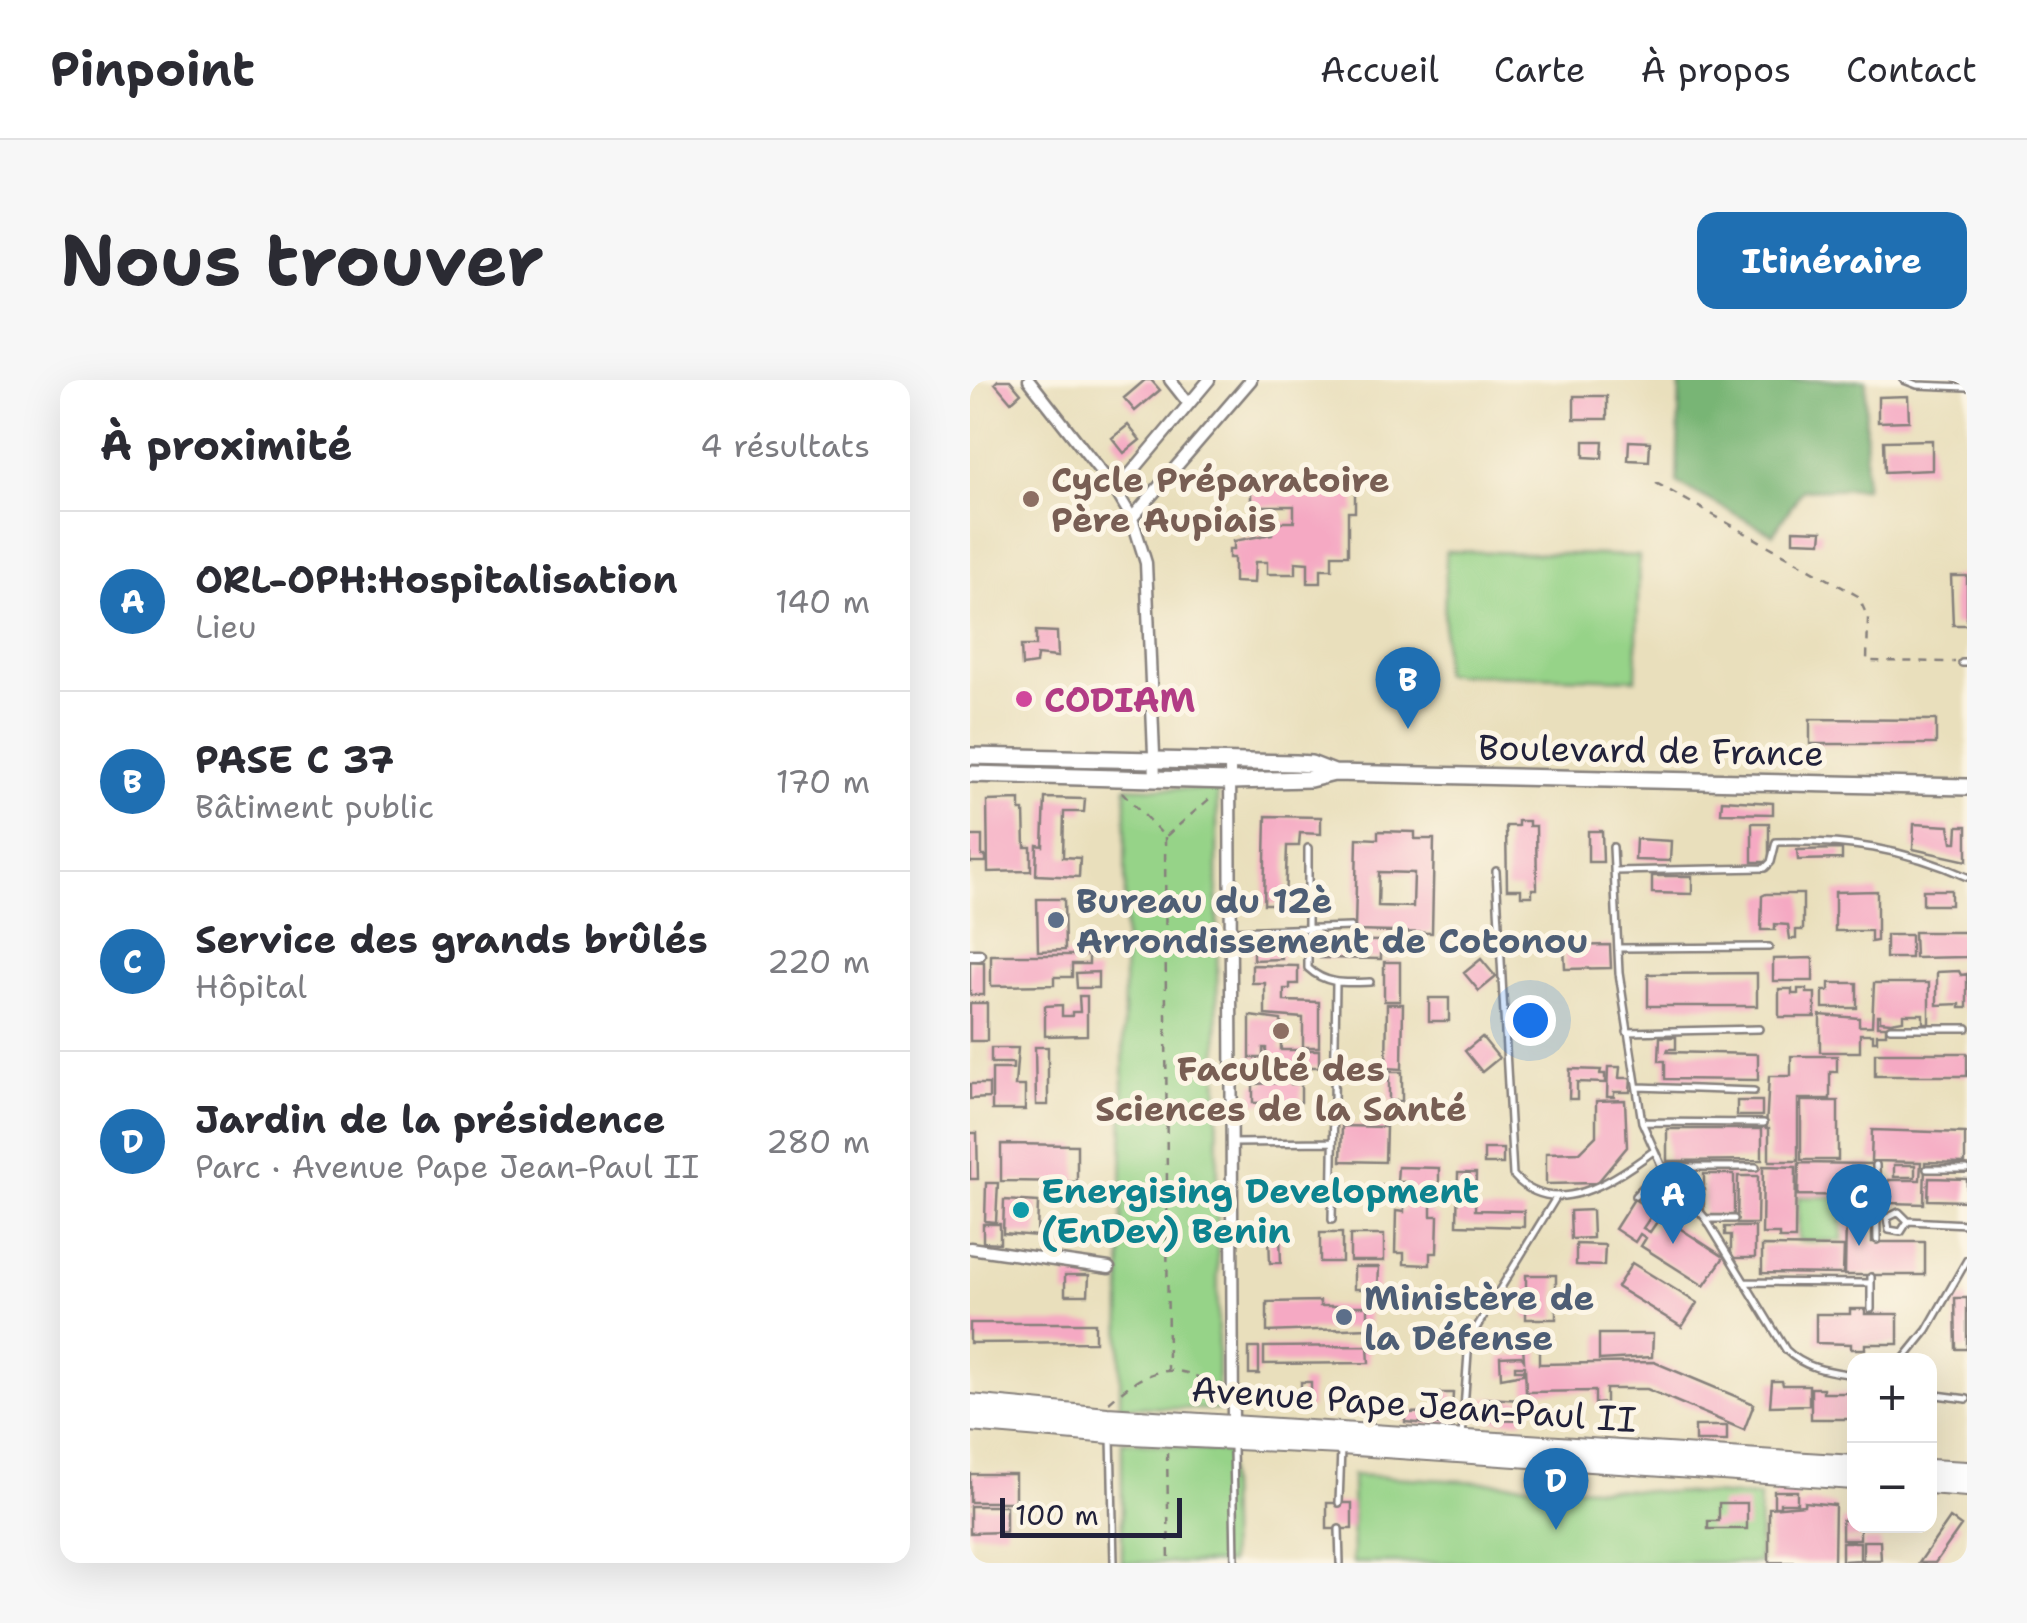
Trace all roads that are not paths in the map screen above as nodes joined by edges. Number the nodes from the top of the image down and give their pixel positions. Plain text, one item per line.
1 (1029, 380) edge
2 (1170, 380) edge
3 (1209, 380) edge
4 (1251, 380) edge
5 (1904, 380) edge
6 (1967, 387) edge
7 (1189, 404) junction
8 (1116, 491) junction
9 (1132, 518) junction
10 (970, 756) edge
11 (1155, 761) junction
12 (1230, 761) junction
13 (1334, 773) junction
14 (970, 774) edge
15 (1156, 778) junction
16 (1230, 781) junction
17 (1967, 787) edge
18 (1614, 847) dead end
19 (1308, 848) dead end
20 (1496, 871) dead end
21 (1614, 871) junction
22 (1967, 877) edge
23 (1351, 927) dead end
24 (1308, 928) junction
25 (1231, 931) junction
26 (1769, 946) dead end
27 (1618, 948) junction
28 (1370, 982) dead end
29 (1336, 983) junction
30 (1890, 1028) dead end
31 (1967, 1028) edge
32 (1759, 1029) dead end
33 (1627, 1032) junction
34 (1638, 1088) junction
35 (1754, 1092) dead end
36 (1642, 1122) junction
37 (1764, 1123) dead end
38 (1333, 1142) junction
39 (1232, 1143) junction
40 (1654, 1151) junction
41 (1662, 1166) junction
42 (1756, 1166) dead end
43 (1876, 1166) dead end
44 (1927, 1169) dead end
45 (1967, 1169) edge
46 (1399, 1189) dead end
47 (1332, 1190) junction
48 (1557, 1196) junction
49 (1635, 1196) dead end
50 (1706, 1219) junction
51 (1734, 1219) dead end
52 (1332, 1220) dead end
53 (1877, 1220) junction
54 (1886, 1221) junction
55 (1908, 1221) junction
56 (1967, 1224) edge
57 (1877, 1240) dead end
58 (970, 1248) edge
59 (1967, 1260) edge
60 (1109, 1268) dead end
61 (1744, 1282) junction
62 (1871, 1309) dead end
63 (1908, 1353) edge
64 (1847, 1374) edge
65 (1937, 1395) edge
66 (1967, 1399) edge
67 (970, 1404) edge
68 (970, 1422) edge
69 (1233, 1423) junction
70 (1110, 1434) junction
71 (1341, 1438) junction
72 (1462, 1440) junction
73 (1847, 1465) edge
74 (1937, 1469) edge
75 (1967, 1471) edge
76 (1847, 1479) edge
77 (1937, 1484) edge
78 (1967, 1486) edge
79 (1339, 1504) dead end
80 (1340, 1529) dead end
81 (1114, 1563) edge
82 (1235, 1563) edge
83 (1340, 1563) edge

1 - 8 street
2 - 7 street
3 - 7 street
4 - 9 street
5 - 6 lane
7 - 8 street
8 - 9 street
9 - 11 street
10 - 11 street, Boulevard de France
11 - 12 street, Boulevard de France
11 - 15 street
12 - 13 street, Boulevard de France
12 - 16 street
13 - 16 street, Boulevard de France
13 - 17 street, Boulevard de France
14 - 15 street, Boulevard de France
15 - 16 street, Boulevard de France
16 - 25 street
18 - 21 lane
19 - 24 lane
20 - 48 lane
21 - 22 lane
21 - 27 lane
23 - 24 lane
24 - 25 lane
24 - 29 lane
25 - 39 street
26 - 27 lane
27 - 33 lane
28 - 29 lane
29 - 38 lane
30 - 31 lane
32 - 33 lane
33 - 34 lane
34 - 35 lane
34 - 36 lane
36 - 37 lane
36 - 40 lane
38 - 39 lane
38 - 47 lane
39 - 69 street
40 - 41 lane
40 - 48 lane
41 - 42 lane
41 - 49 lane
41 - 50 lane
43 - 53 lane
44 - 45 lane
46 - 47 lane
47 - 52 lane
48 - 72 lane
50 - 51 lane
50 - 61 lane
53 - 54 lane
53 - 57 lane
54 - 55 lane
54 - 55 lane
55 - 56 lane
58 - 60 street
59 - 63 lane
61 - 62 lane
61 - 64 lane
65 - 66 lane
67 - 69 main road, Avenue Pape Jean-Paul II
68 - 70 main road, Avenue Pape Jean-Paul II
69 - 70 main road, Avenue Pape Jean-Paul II
69 - 71 main road, Avenue Pape Jean-Paul II
69 - 82 lane
70 - 81 lane
71 - 72 main road, Avenue Pape Jean-Paul II
71 - 76 main road, Avenue Pape Jean-Paul II
71 - 79 lane
72 - 73 main road, Avenue Pape Jean-Paul II
74 - 75 main road
77 - 78 main road
80 - 83 lane

